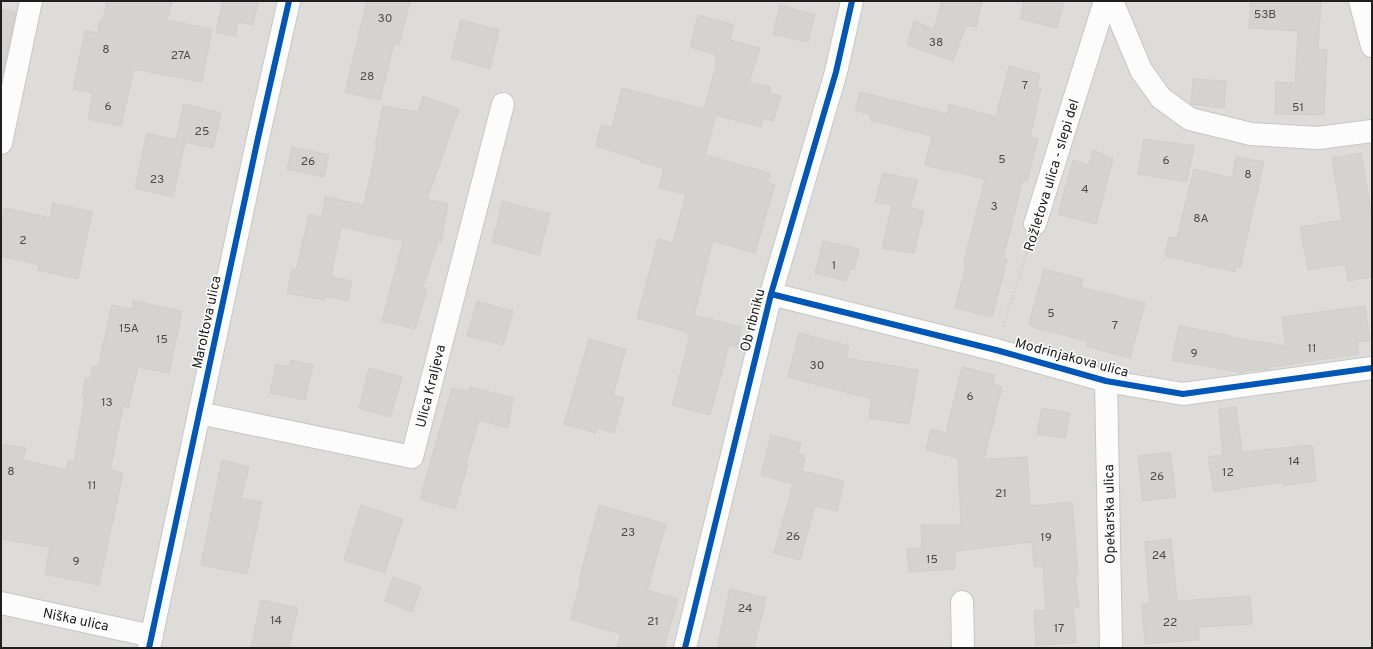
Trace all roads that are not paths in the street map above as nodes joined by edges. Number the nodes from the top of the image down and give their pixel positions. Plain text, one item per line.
1 (31, 1) edge
2 (289, 1) edge
3 (852, 1) edge
4 (1105, 1) edge
5 (1112, 1) edge
6 (1360, 1) edge
7 (1372, 46) edge
8 (503, 104) dead end
9 (1372, 131) edge
10 (1, 143) edge
11 (1035, 224) road end
12 (771, 294) junction
13 (1372, 368) edge
14 (1106, 381) junction
15 (199, 413) junction
16 (1, 602) edge
17 (962, 602) dead end
18 (150, 642) edge
19 (685, 648) edge
20 (963, 648) edge
21 (1111, 648) edge

1 - 10 street
2 - 15 street, Maroltova ulica
3 - 12 street, Ob ribniku
4 - 11 street, Rožletova ulica - slepi del
5 - 9 street
6 - 7 street
8 - 15 street, Ulica Kraljeva
12 - 14 street, Modrinjakova ulica
12 - 19 street, Ob ribniku
13 - 14 street, Modrinjakova ulica
14 - 21 street, Opekarska ulica
15 - 18 street, Maroltova ulica
16 - 18 street, Niška ulica
17 - 20 street

